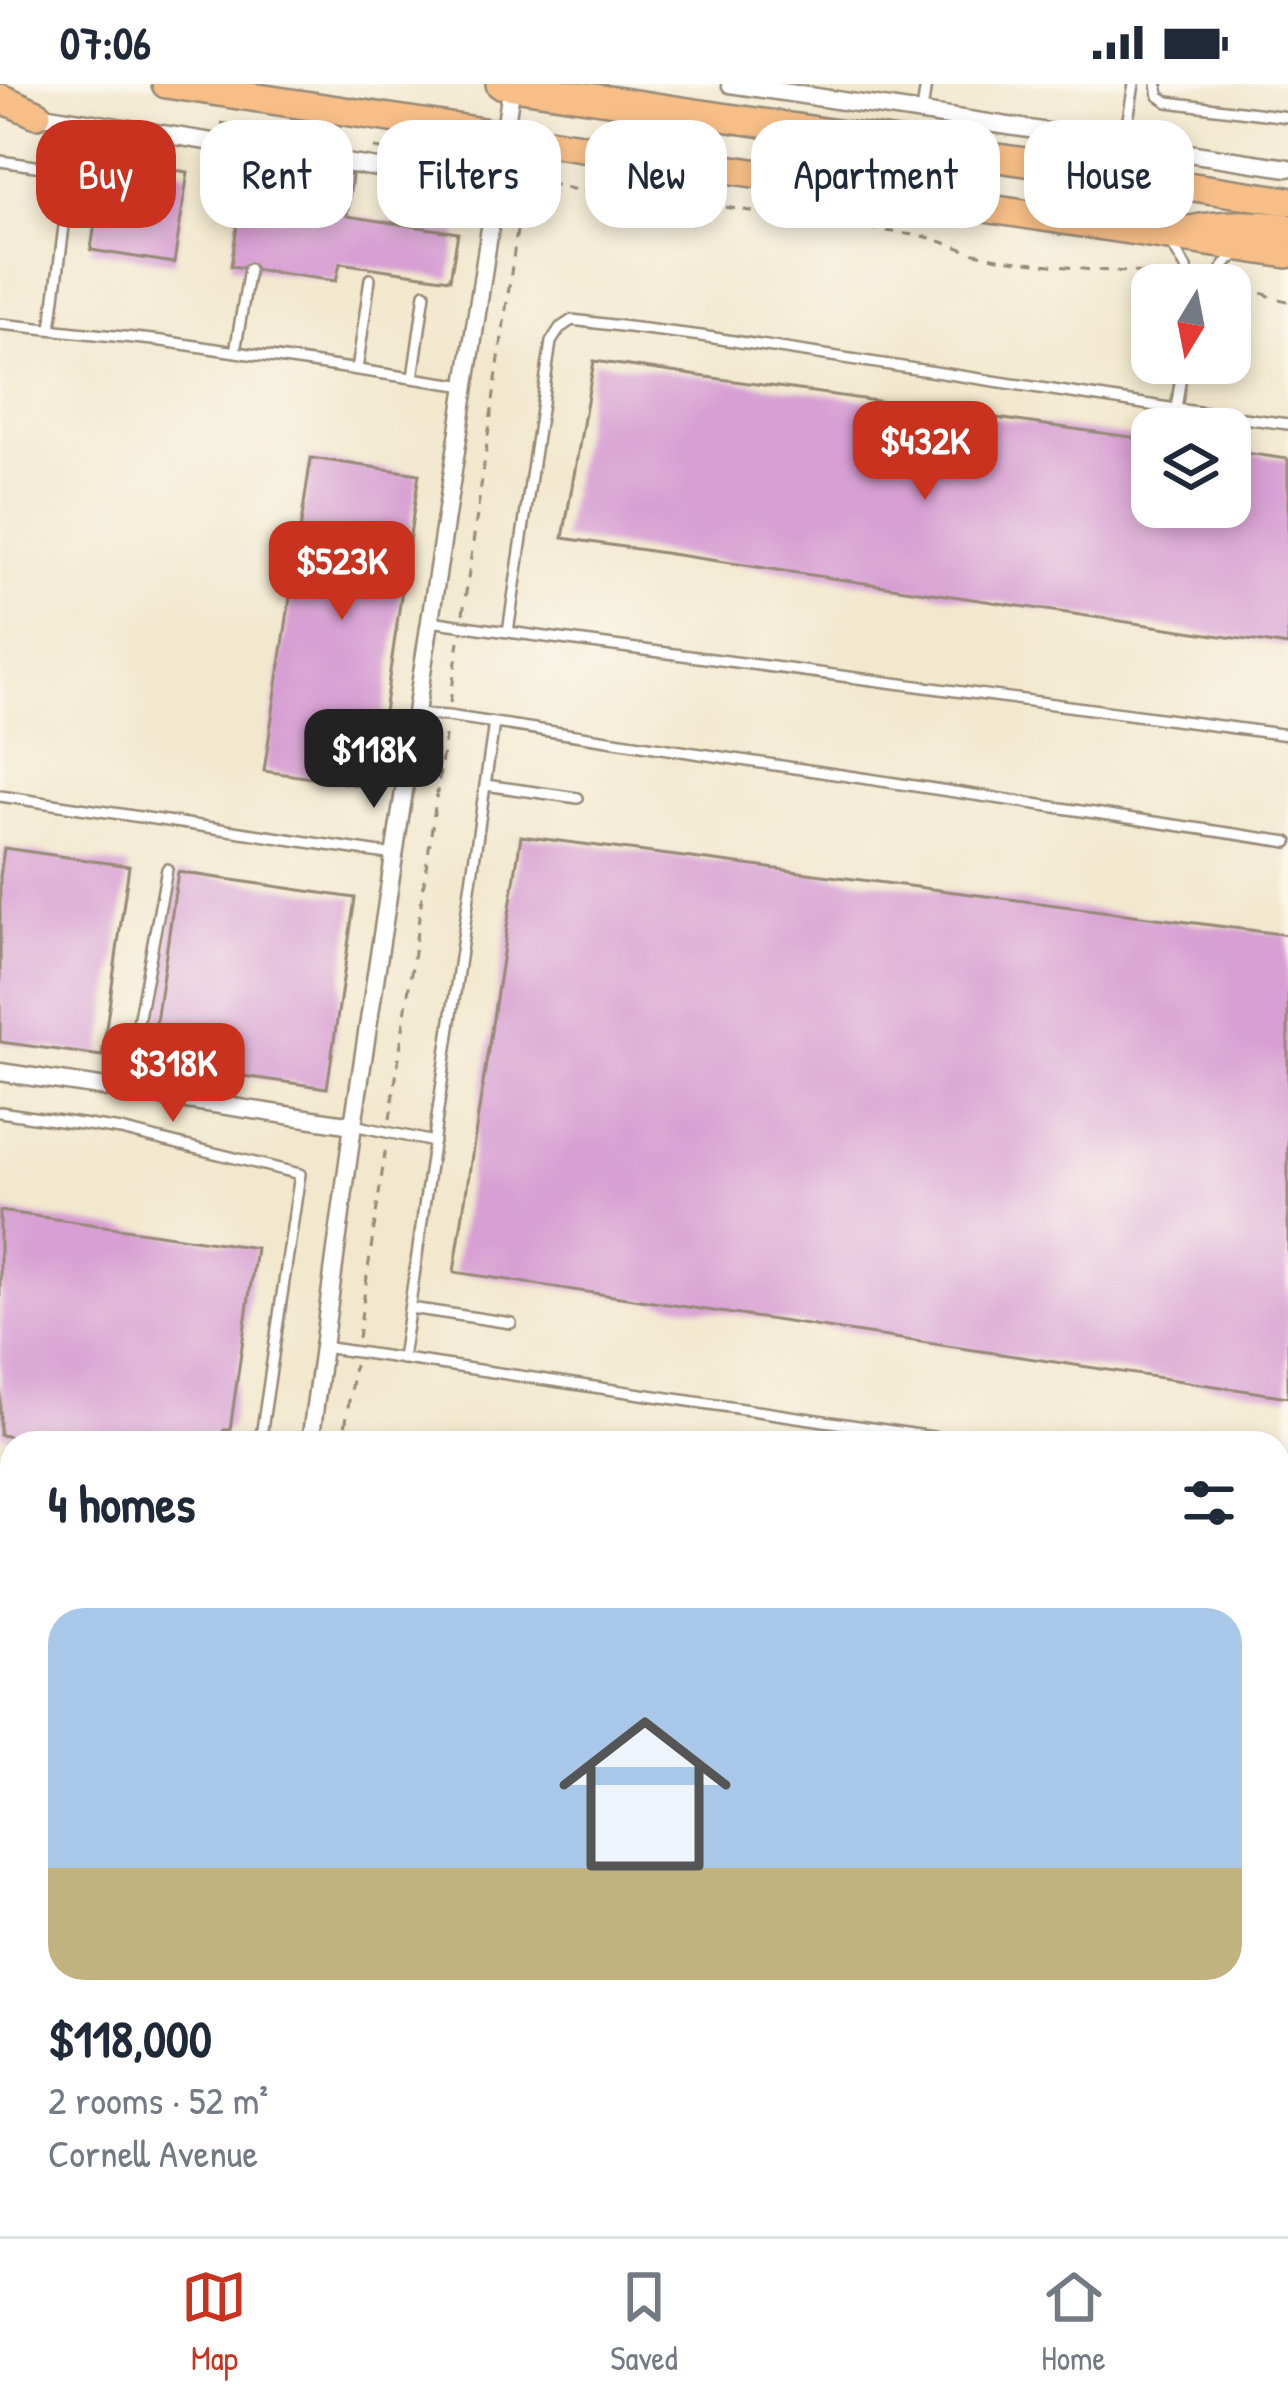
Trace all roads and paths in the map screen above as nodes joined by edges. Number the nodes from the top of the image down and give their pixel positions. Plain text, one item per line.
1 (166, 84) edge
2 (730, 84) edge
3 (878, 84) edge
4 (926, 84) edge
5 (1132, 84) edge
6 (1157, 84) edge
7 (508, 85) edge
8 (0, 98) edge
9 (874, 105) junction
10 (0, 108) edge
11 (922, 112) junction
12 (49, 115) junction
13 (1288, 118) edge
14 (54, 120) edge
15 (400, 120) edge
16 (505, 120) edge
17 (1127, 120) edge
18 (1024, 128) edge
19 (561, 145) edge
20 (1194, 154) edge
21 (0, 160) edge
22 (36, 166) edge
23 (377, 168) edge
24 (1288, 168) edge
25 (1288, 201) edge
26 (63, 228) edge
27 (491, 228) edge
28 (1288, 228) edge
29 (1166, 235) junction
30 (1274, 252) edge
31 (1184, 264) edge
32 (1227, 264) edge
33 (249, 269) dead end
34 (1131, 272) edge
35 (370, 279) dead end
36 (1251, 288) edge
37 (425, 292) dead end
38 (1288, 301) edge
39 (0, 324) edge
40 (50, 329) junction
41 (235, 352) junction
42 (357, 370) junction
43 (413, 378) junction
44 (466, 386) junction
45 (1169, 408) edge
46 (1251, 419) edge
47 (1288, 424) edge
48 (430, 620) junction
49 (461, 626) junction
50 (508, 632) junction
51 (416, 714) junction
52 (448, 716) junction
53 (494, 723) junction
54 (1288, 735) edge
55 (485, 785) junction
56 (0, 796) edge
57 (578, 798) dead end
58 (1288, 842) edge
59 (394, 855) junction
60 (167, 869) dead end
61 (0, 1072) edge
62 (124, 1091) junction
63 (0, 1112) edge
64 (353, 1125) junction
65 (388, 1133) junction
66 (434, 1142) junction
67 (410, 1307) junction
68 (511, 1323) dead end
69 (323, 1347) junction
70 (356, 1352) junction
71 (402, 1359) junction
72 (262, 1431) edge
73 (312, 1431) edge
74 (345, 1431) edge
75 (891, 1431) edge

1 - 15 main road
2 - 9 street
3 - 9 street
4 - 11 lane
5 - 17 lane
6 - 13 lane
7 - 16 street
7 - 25 main road
8 - 12 main road
9 - 11 street
10 - 12 street
11 - 18 street
12 - 14 lane
12 - 23 street
19 - 29 main road
20 - 24 street
21 - 22 lane
26 - 40 lane
27 - 44 street
28 - 29 main road
29 - 30 main road
29 - 31 lane
30 - 32 lane
33 - 41 lane
34 - 49 path
35 - 42 lane
36 - 38 path
37 - 43 lane
39 - 40 lane
40 - 41 lane
41 - 42 lane
42 - 43 lane
43 - 44 lane
44 - 48 street
45 - 50 lane
46 - 47 lane
48 - 49 lane
48 - 51 street
49 - 50 lane
49 - 52 path
50 - 54 lane
51 - 52 lane
51 - 59 street
52 - 53 lane
52 - 65 path
53 - 55 lane
53 - 58 lane
55 - 57 lane
55 - 66 lane
56 - 59 lane
59 - 64 street
60 - 62 lane
61 - 62 street
62 - 64 street
63 - 72 lane
64 - 65 lane
64 - 69 street
65 - 66 lane
65 - 70 path
66 - 67 lane
67 - 68 lane
67 - 71 lane
69 - 70 lane
69 - 73 street
70 - 71 lane
70 - 74 path
71 - 75 lane

